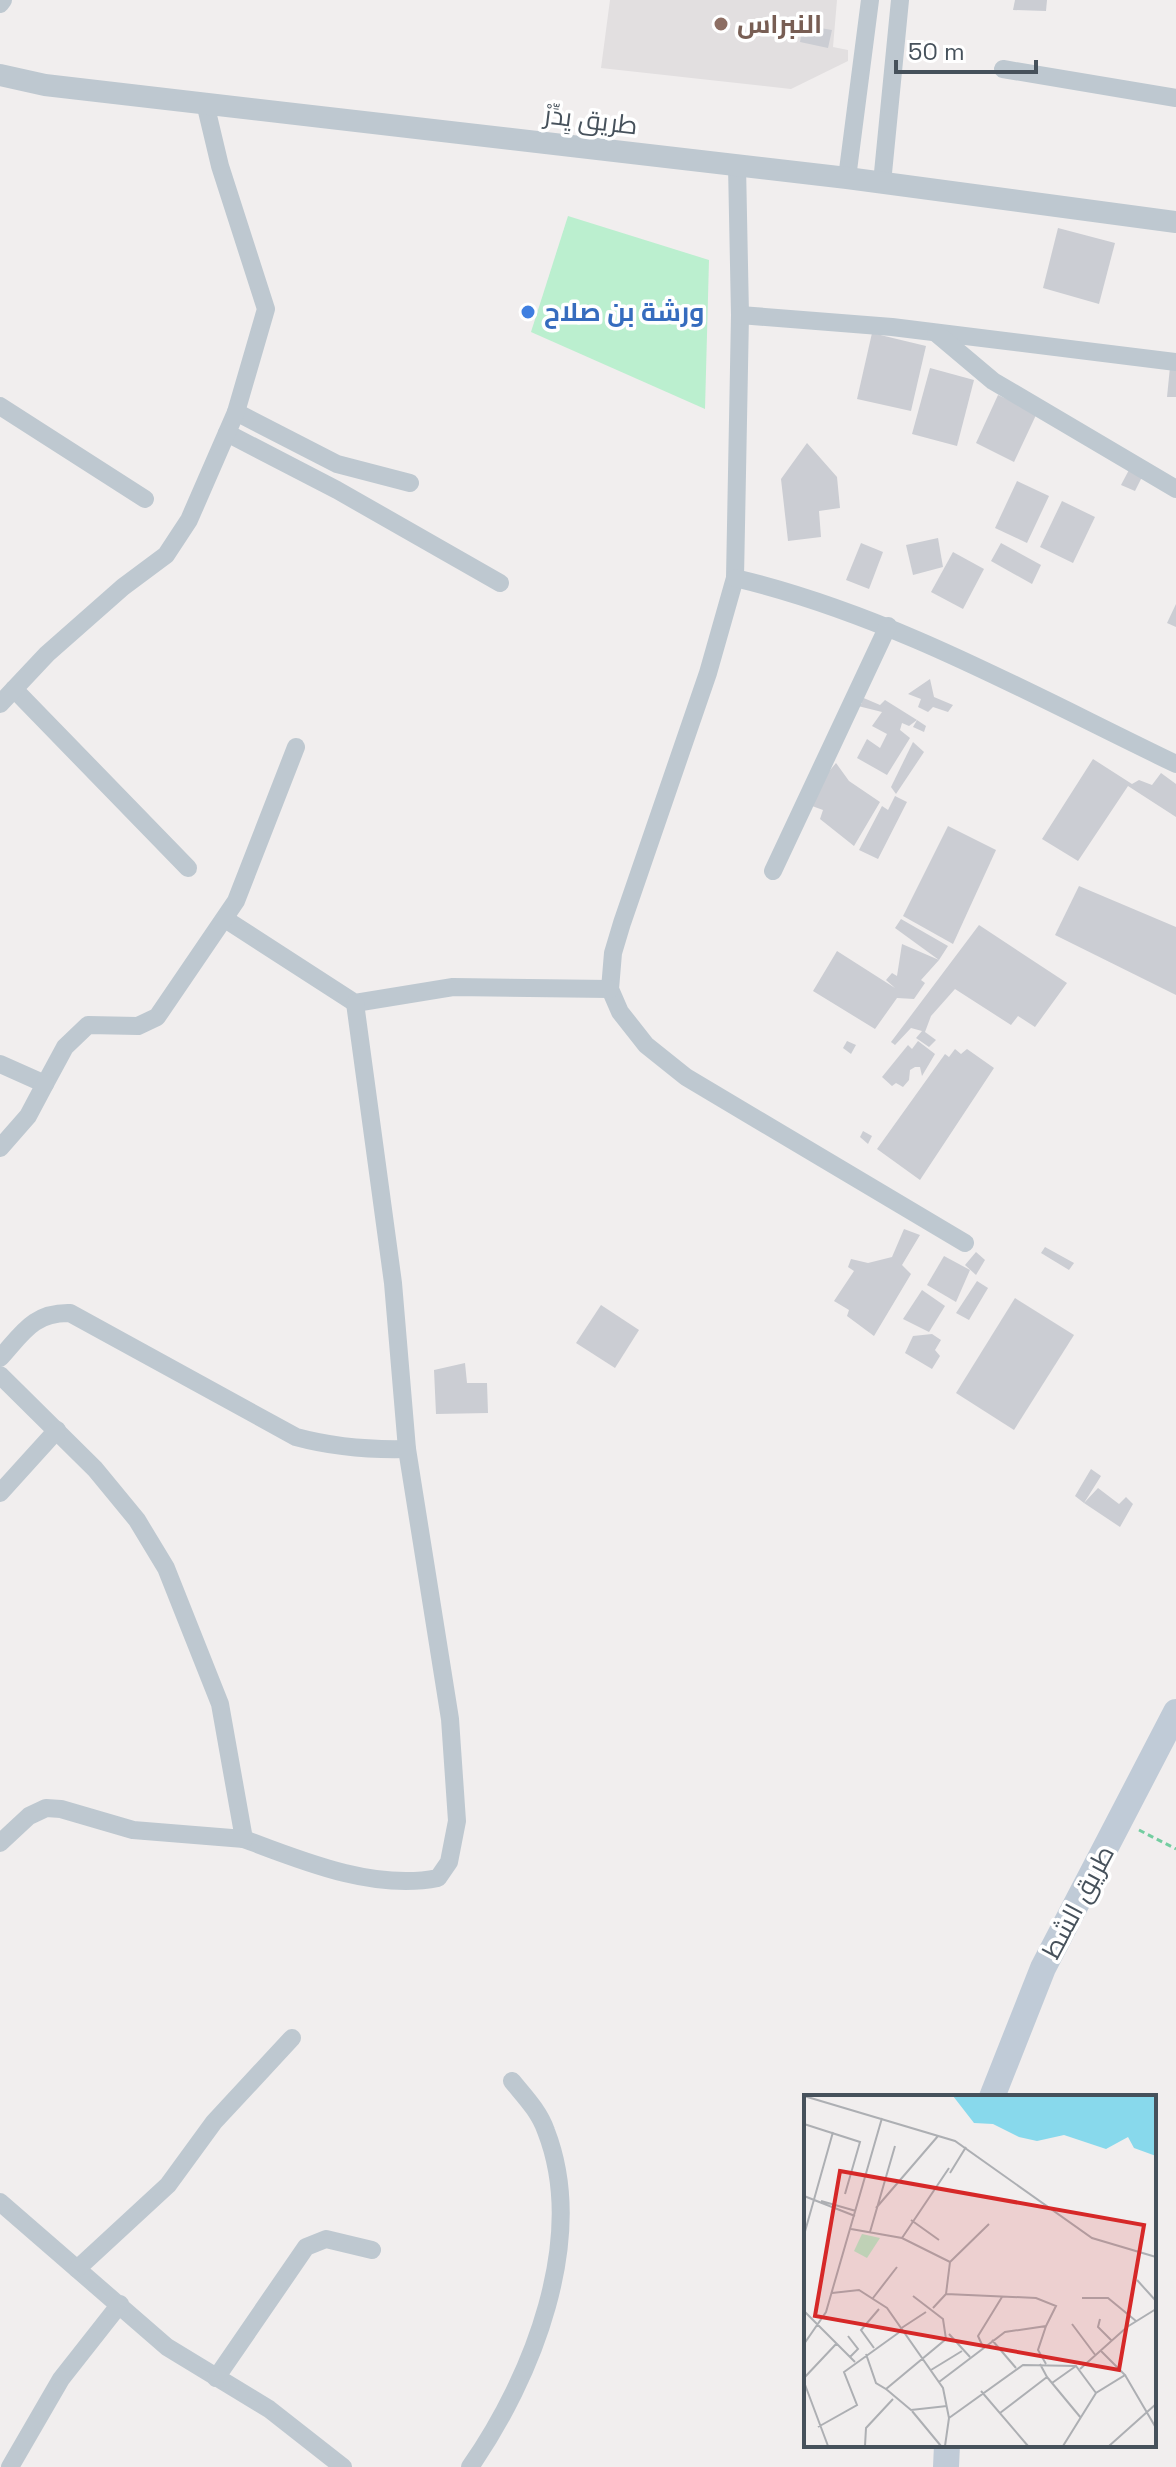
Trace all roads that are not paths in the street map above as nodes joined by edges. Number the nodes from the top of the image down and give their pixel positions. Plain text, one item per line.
1 (870, 0) edge
2 (900, 0) edge
3 (1003, 69) dead end
4 (0, 75) edge
5 (1176, 98) edge
6 (205, 103) junction
7 (737, 165) junction
8 (847, 178) junction
9 (882, 183) junction
10 (1176, 222) edge
11 (740, 315) junction
12 (936, 333) junction
13 (1176, 362) edge
14 (0, 406) edge
15 (236, 412) junction
16 (227, 433) junction
17 (410, 483) dead end
18 (1176, 489) edge
19 (145, 499) dead end
20 (735, 578) junction
21 (500, 583) dead end
22 (888, 626) junction
23 (14, 689) junction
24 (0, 703) edge
25 (296, 747) dead end
26 (1176, 764) edge
27 (188, 868) dead end
28 (773, 871) dead end
29 (225, 919) junction
30 (610, 989) junction
31 (355, 1003) junction
32 (0, 1064) edge
33 (45, 1084) junction
34 (0, 1148) edge
35 (965, 1243) dead end
36 (0, 1358) edge
37 (0, 1375) edge
38 (57, 1430) junction
39 (407, 1449) junction
40 (0, 1493) edge
41 (1176, 1712) edge
42 (244, 1839) junction
43 (0, 1843) edge
44 (292, 2038) dead end
45 (512, 2081) dead end
46 (993, 2095) edge
47 (0, 2202) edge
48 (372, 2250) dead end
49 (77, 2269) junction
50 (120, 2304) junction
51 (216, 2378) junction
52 (947, 2447) edge
53 (10, 2467) edge
54 (343, 2467) edge
55 (470, 2467) edge
56 (946, 2467) edge

1 - 8 street
2 - 9 street
3 - 5 street
4 - 6 street, طريق يِدِّرْ
6 - 7 street, طريق يِدِّرْ
6 - 15 street
7 - 8 street, طريق يِدِّرْ
7 - 11 street
8 - 9 street, طريق يِدِّرْ
9 - 10 street, طريق يِدِّرْ
11 - 12 street
11 - 20 street
12 - 13 street
12 - 18 street
14 - 19 street
15 - 16 street
15 - 17 street
16 - 21 street
16 - 23 street
20 - 22 street
20 - 30 street
22 - 26 street
22 - 28 street
23 - 24 street
23 - 27 street
25 - 29 street
29 - 31 street
29 - 33 street
30 - 31 street
30 - 35 street
31 - 39 street
32 - 33 street
33 - 34 street
36 - 39 street
37 - 38 street
38 - 40 street
38 - 42 street
39 - 42 street
41 - 46 main road, طريق الشط
42 - 43 street
44 - 49 street
45 - 55 street
47 - 49 street
48 - 51 street
49 - 50 street
50 - 51 street
50 - 53 street
51 - 54 street
52 - 56 main road

